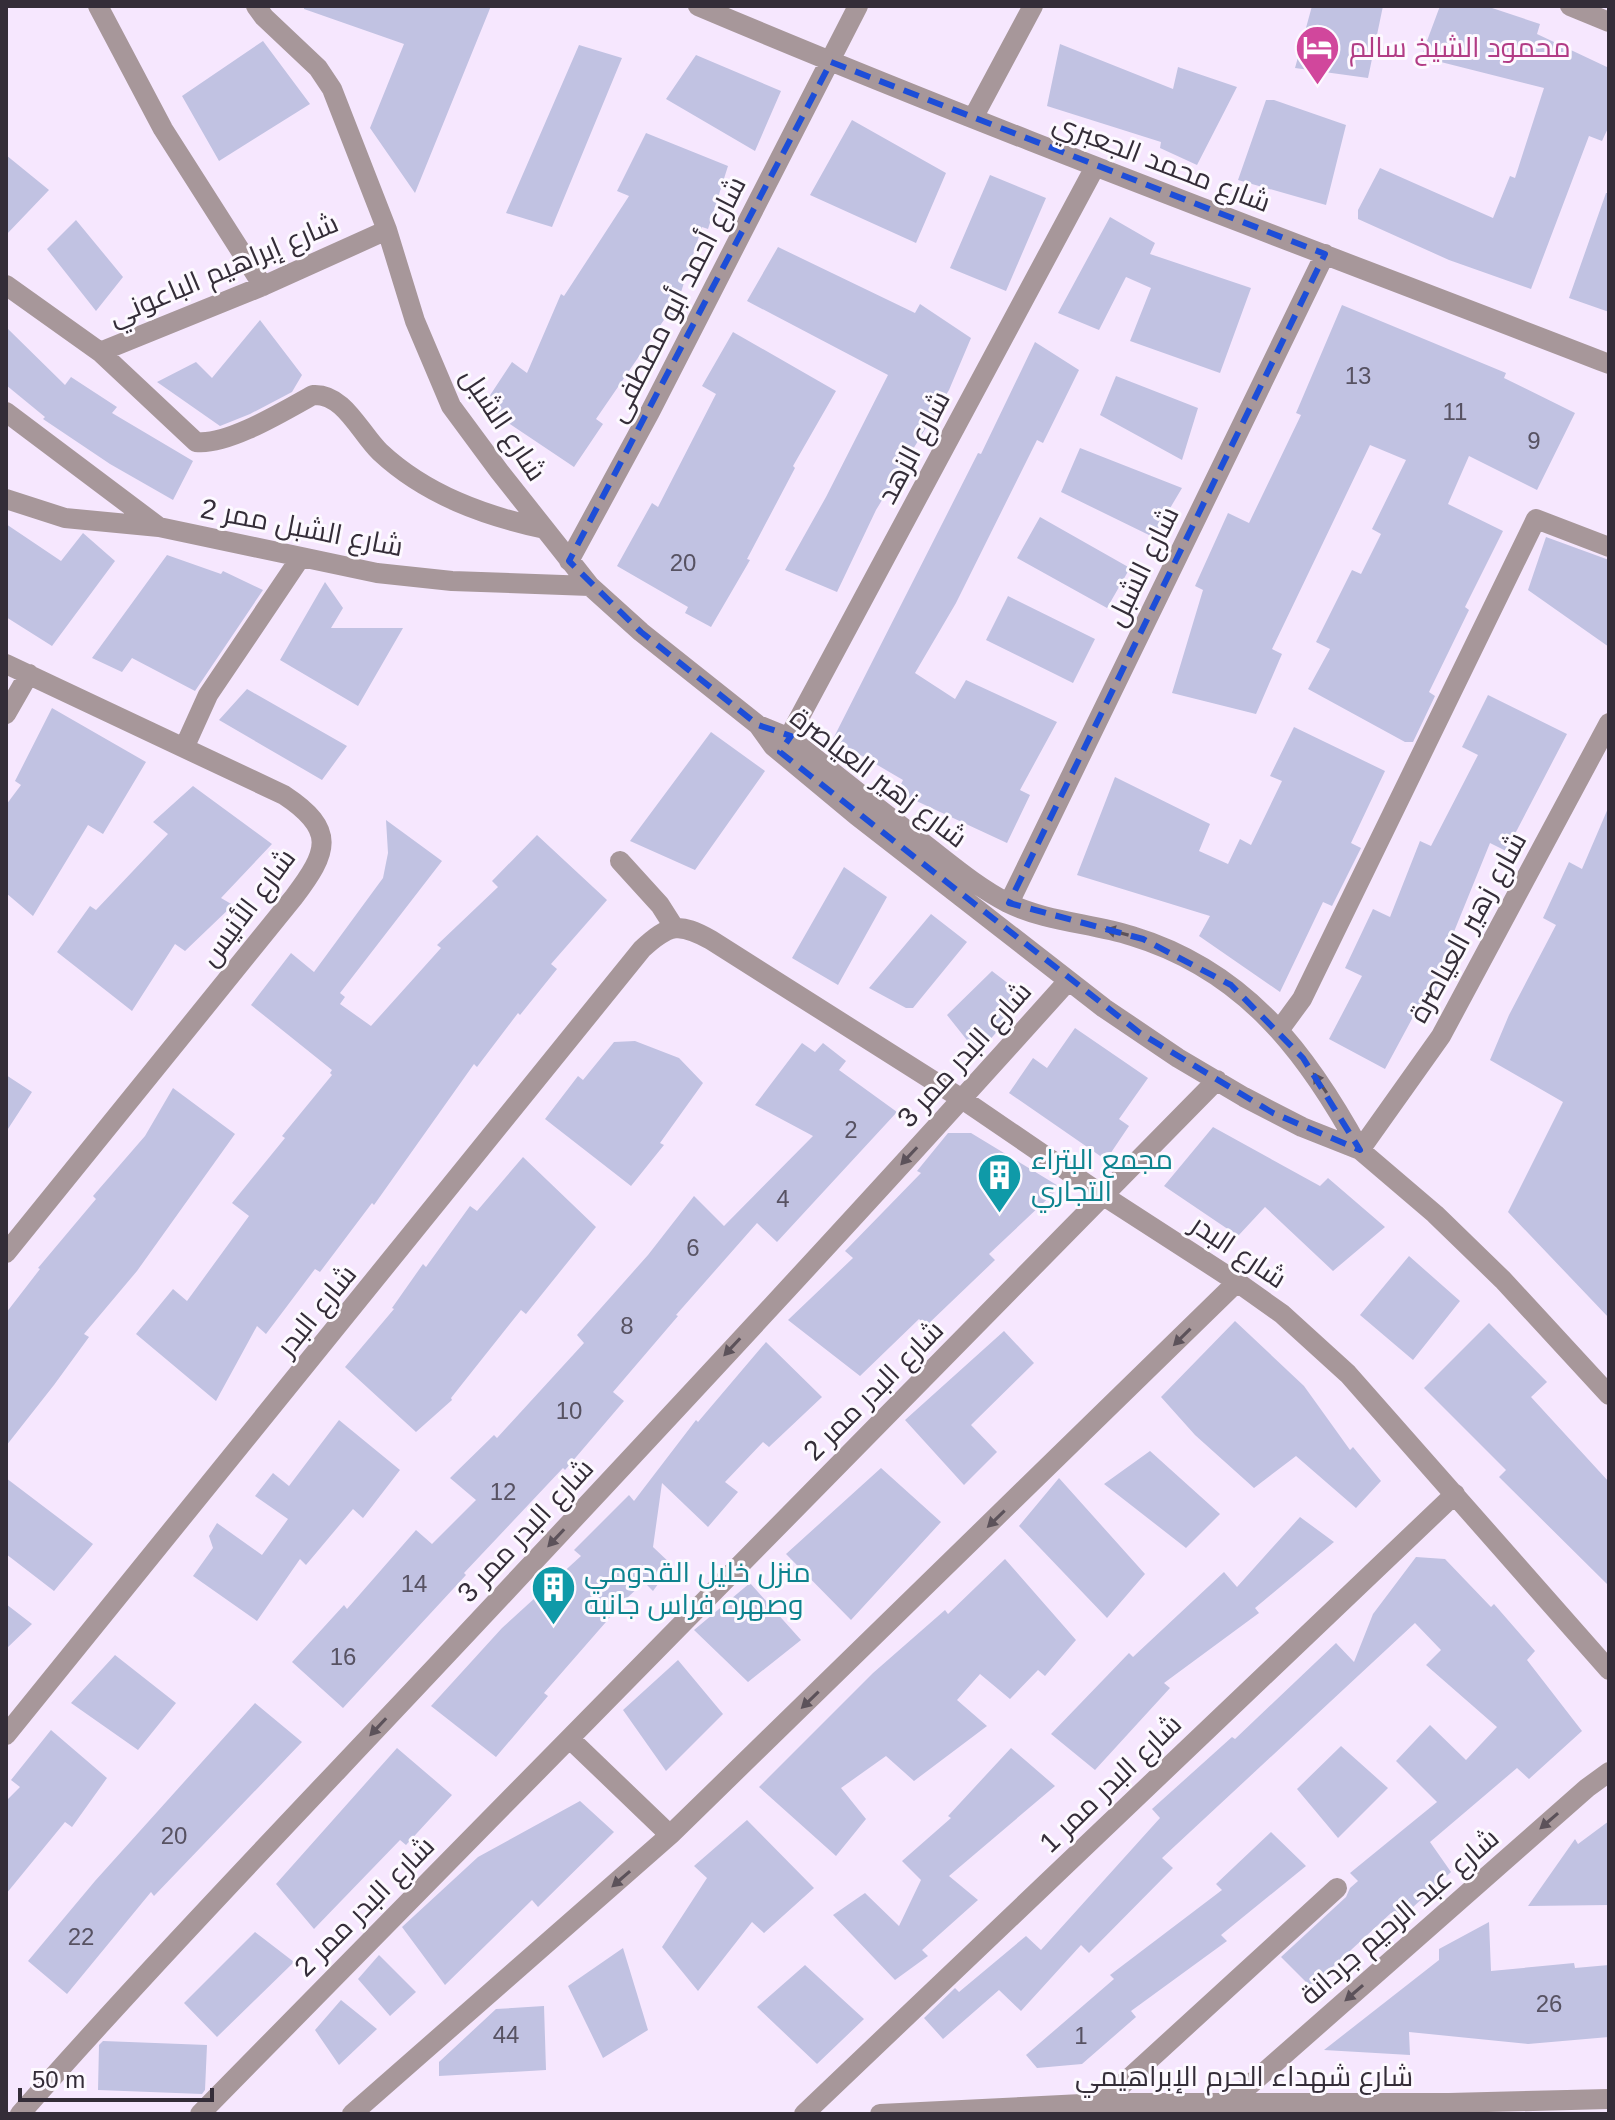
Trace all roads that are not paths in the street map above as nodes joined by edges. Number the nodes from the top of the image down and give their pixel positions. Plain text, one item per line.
1 (98, 6) edge
2 (256, 6) edge
3 (698, 6) edge
4 (858, 6) edge
5 (1033, 6) edge
6 (1570, 6) edge
7 (1609, 22) edge
8 (831, 62) junction
9 (973, 118) junction
10 (1095, 167) junction
11 (387, 230) junction
12 (1325, 254) junction
13 (6, 285) edge
14 (263, 286) junction
15 (100, 352) junction
16 (1609, 364) edge
17 (6, 412) edge
18 (6, 499) edge
19 (159, 527) junction
20 (545, 529) junction
21 (1609, 547) edge
22 (301, 557) junction
23 (569, 561) junction
24 (590, 586) junction
25 (6, 664) edge
26 (29, 674) junction
27 (6, 714) edge
28 (1609, 723) edge
29 (758, 725) joint
30 (785, 745) junction
31 (184, 748) junction
32 (927, 860) junction
33 (620, 861) dead end
34 (1009, 903) junction
35 (674, 927) junction
36 (1068, 981) junction
37 (1280, 1029) junction
38 (1217, 1080) junction
39 (962, 1099) junction
40 (1360, 1150) junction
41 (1104, 1196) junction
42 (6, 1253) edge
43 (1237, 1282) junction
44 (1609, 1395) edge
45 (1455, 1494) junction
46 (1609, 1670) edge
47 (6, 1735) edge
48 (570, 1739) junction
49 (1609, 1772) edge
50 (670, 1835) junction
51 (1337, 1888) dead end
52 (1609, 2099) edge
53 (1227, 2105) junction
54 (1103, 2108) edge
55 (20, 2114) edge
56 (200, 2114) edge
57 (352, 2114) edge
58 (804, 2114) edge
59 (880, 2114) edge

1 - 14 street
2 - 11 street, شارع الشبل
3 - 8 street, شارع محمد الجعبري
4 - 8 street, شارع أحمد أبو مصطفى
5 - 9 street
6 - 7 street
8 - 9 street, شارع محمد الجعبري
8 - 23 street, شارع أحمد أبو مصطفى
9 - 10 street, شارع محمد الجعبري
10 - 12 street, شارع محمد الجعبري
10 - 30 street, شارع الزهد
11 - 14 street, شارع إبراهيم الباعوني
11 - 20 street, شارع الشبل
12 - 16 street, شارع محمد الجعبري
12 - 34 street, شارع الشبل
13 - 15 street, شارع إبراهيم الباعوني
14 - 15 street, شارع إبراهيم الباعوني
15 - 20 street
17 - 19 street
18 - 19 street, شارع الشبل ممر 2
19 - 22 street, شارع الشبل ممر 2
20 - 23 street, شارع الشبل
21 - 37 street
22 - 24 street, شارع الشبل ممر 2
22 - 31 street
23 - 24 street, شارع الشبل
24 - 29 street, شارع الشبل
25 - 26 street, شارع الأنيس
26 - 27 street
26 - 31 street, شارع الأنيس
28 - 40 street, شارع زهير العياصرة
29 - 30 street, شارع زهير العياصرة
30 - 32 street, شارع زهير العياصرة
31 - 42 street, شارع الأنيس
32 - 34 street, شارع زهير العياصرة
32 - 36 street, شارع زهير العياصرة
33 - 35 street
37 -> 34 street, شارع زهير العياصرة
35 - 39 street, شارع البدر
35 - 47 street, شارع البدر
36 - 38 street, شارع زهير العياصرة
36 - 39 street, شارع البدر ممر 3
40 -> 37 street, شارع زهير العياصرة
38 - 40 street, شارع زهير العياصرة
38 - 41 street, شارع البدر ممر 2
39 - 41 street, شارع البدر
39 -> 55 street, شارع البدر ممر 3
40 - 44 street, شارع زهير العياصرة
41 - 43 street, شارع البدر
41 - 48 street, شارع البدر ممر 2
43 - 45 street, شارع البدر
43 -> 50 street
45 - 46 street, شارع البدر
45 - 58 street, شارع البدر ممر 1
48 - 50 street
48 - 56 street, شارع البدر ممر 2
49 -> 53 street, شارع عبد الرحيم جردانة
50 -> 57 street
51 - 54 street
52 - 53 street, شارع شهداء الحرم الإبراهيمي
53 - 54 street, شارع شهداء الحرم الإبراهيمي
54 - 59 street, شارع شهداء الحرم الإبراهيمي

